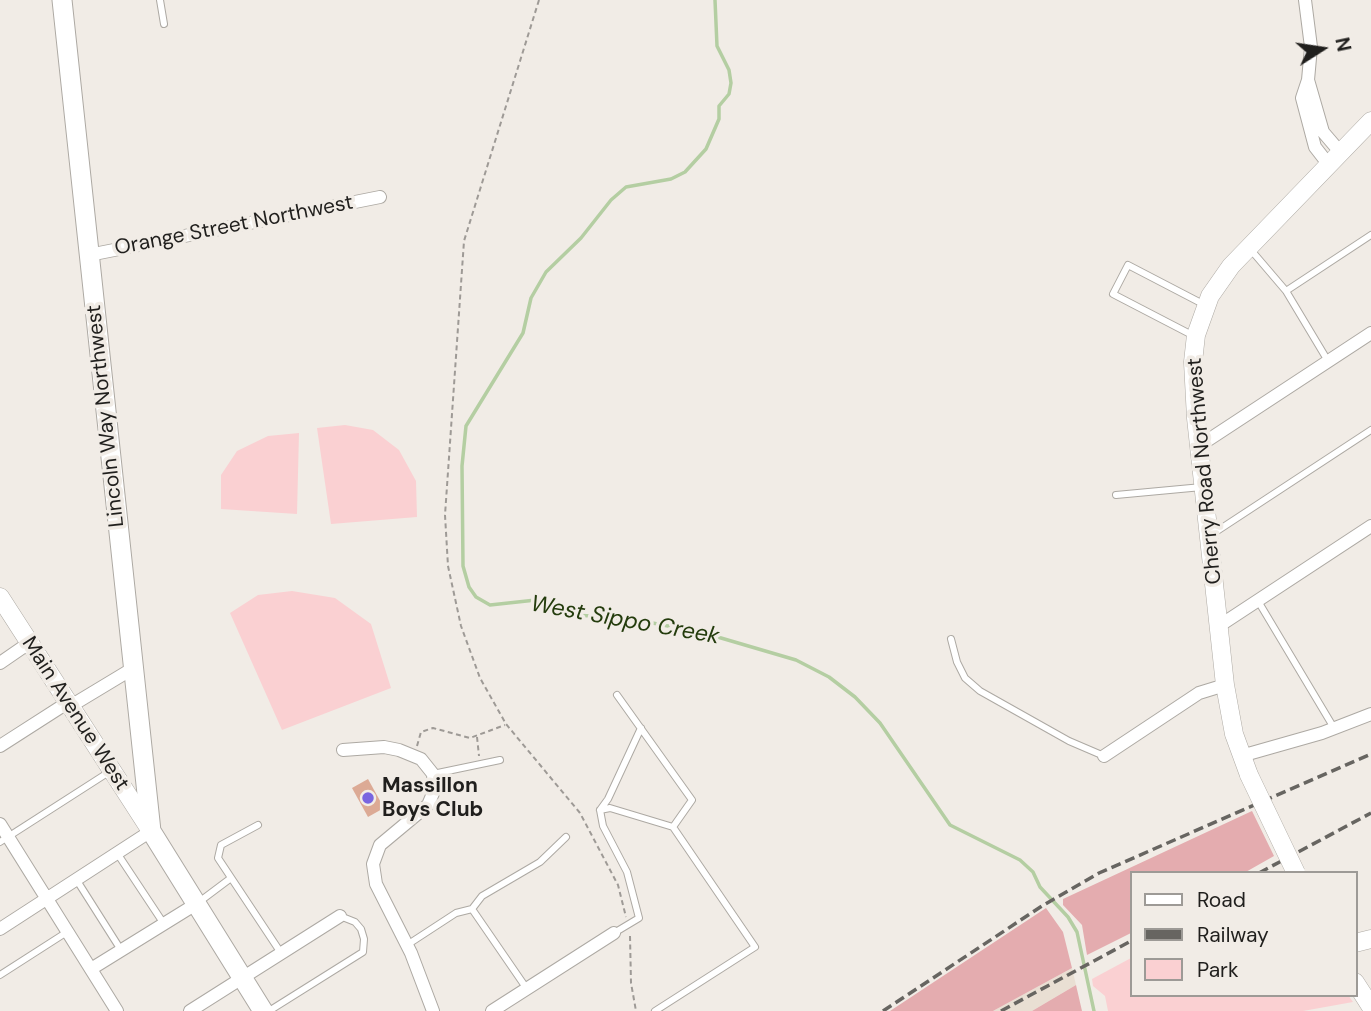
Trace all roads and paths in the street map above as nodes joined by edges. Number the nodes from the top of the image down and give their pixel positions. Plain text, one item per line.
1 (62, 0) edge
2 (160, 0) edge
3 (538, 0) edge
4 (1305, 0) edge
5 (164, 24) dead end
6 (1371, 121) edge
7 (1335, 159) junction
8 (380, 197) dead end
9 (1371, 235) edge
10 (1249, 248) junction
11 (89, 255) junction
12 (1286, 292) junction
13 (1205, 305) junction
14 (1371, 332) edge
15 (1195, 337) junction
16 (1328, 361) junction
17 (1371, 430) edge
18 (1199, 446) junction
19 (1204, 486) junction
20 (1116, 495) dead end
21 (1371, 526) edge
22 (1209, 536) junction
23 (0, 597) edge
24 (1258, 601) junction
25 (1219, 626) junction
26 (951, 639) dead end
27 (29, 643) junction
28 (0, 663) edge
29 (132, 668) junction
30 (1225, 685) junction
31 (617, 695) dead end
32 (68, 705) junction
33 (1371, 714) edge
34 (506, 724) junction
35 (641, 728) junction
36 (1334, 729) junction
37 (477, 736) junction
38 (0, 746) edge
39 (343, 750) dead end
40 (413, 755) junction
41 (1104, 756) joint
42 (1241, 756) junction
43 (500, 760) dead end
44 (482, 764) junction
45 (111, 771) junction
46 (433, 774) junction
47 (600, 810) junction
48 (0, 824) edge
49 (258, 825) dead end
50 (673, 827) junction
51 (151, 831) junction
52 (566, 836) dead end
53 (4, 839) edge
54 (117, 853) junction
55 (1295, 871) edge
56 (231, 878) junction
57 (76, 879) junction
58 (46, 898) junction
59 (196, 904) junction
60 (472, 909) junction
61 (340, 916) joint
62 (628, 923) junction
63 (163, 924) junction
64 (0, 929) edge
65 (67, 932) junction
66 (614, 933) joint
67 (407, 945) junction
68 (121, 950) junction
69 (281, 953) junction
70 (90, 969) junction
71 (0, 975) edge
72 (242, 978) junction
73 (1357, 985) edge
74 (527, 989) junction
75 (1371, 1007) edge
76 (117, 1011) edge
77 (190, 1011) edge
78 (263, 1011) edge
79 (269, 1011) edge
80 (433, 1011) edge
81 (492, 1011) edge
82 (636, 1011) edge
83 (655, 1011) edge

1 - 11 main road, Lincoln Way Northwest
2 - 5 lane
3 - 34 path
4 - 7 street
6 - 7 street, Cherry Road Northwest
7 - 10 street, Cherry Road Northwest
8 - 11 street, Orange Street Northwest
9 - 12 lane
10 - 12 lane
10 - 13 street, Cherry Road Northwest
11 - 29 main road, Lincoln Way Northwest
12 - 16 lane
13 - 15 street, Cherry Road Northwest
13 - 15 lane
14 - 16 street
15 - 18 street, Cherry Road Northwest
16 - 18 street
17 - 22 lane
18 - 19 street, Cherry Road Northwest
19 - 20 lane
19 - 22 street, Cherry Road Northwest
21 - 24 street
22 - 25 street, Cherry Road Northwest
23 - 27 street, Main Avenue West
24 - 25 street
24 - 36 lane
25 - 30 street, Cherry Road Northwest
26 - 41 lane
27 - 28 street
27 - 32 street, Main Avenue West
29 - 32 street
29 - 51 main road, Lincoln Way Northwest
30 - 41 street
30 - 42 street, Cherry Road Northwest
31 - 35 lane
32 - 38 street
32 - 45 street, Main Avenue West
33 - 36 street
34 - 37 path
34 - 62 path
35 - 47 lane
35 - 50 lane
36 - 42 street
37 - 40 path
37 - 44 path
39 - 40 street
40 - 46 street
42 - 55 street, Cherry Road Northwest, bridge
43 - 44 lane
44 - 46 lane
45 - 51 street, Main Avenue West
45 - 53 lane
46 - 67 street
47 - 50 lane
47 - 62 lane
48 - 53 street
49 - 56 lane
50 - 83 lane
51 - 54 street
51 - 59 main road
52 - 60 lane
53 - 58 street
54 - 57 street
54 - 63 lane
56 - 59 lane
56 - 69 lane
57 - 58 street
57 - 68 lane
58 - 64 street
58 - 65 street
59 - 63 street
59 - 72 main road
60 - 67 lane
60 - 74 lane
61 - 69 street
61 - 79 lane
62 - 66 lane
62 - 82 path
63 - 68 street
65 - 70 street
65 - 71 lane
66 - 74 street
67 - 80 street
68 - 70 street
69 - 72 street
70 - 76 street
72 - 77 street
72 - 78 main road
73 - 75 street
74 - 81 street

